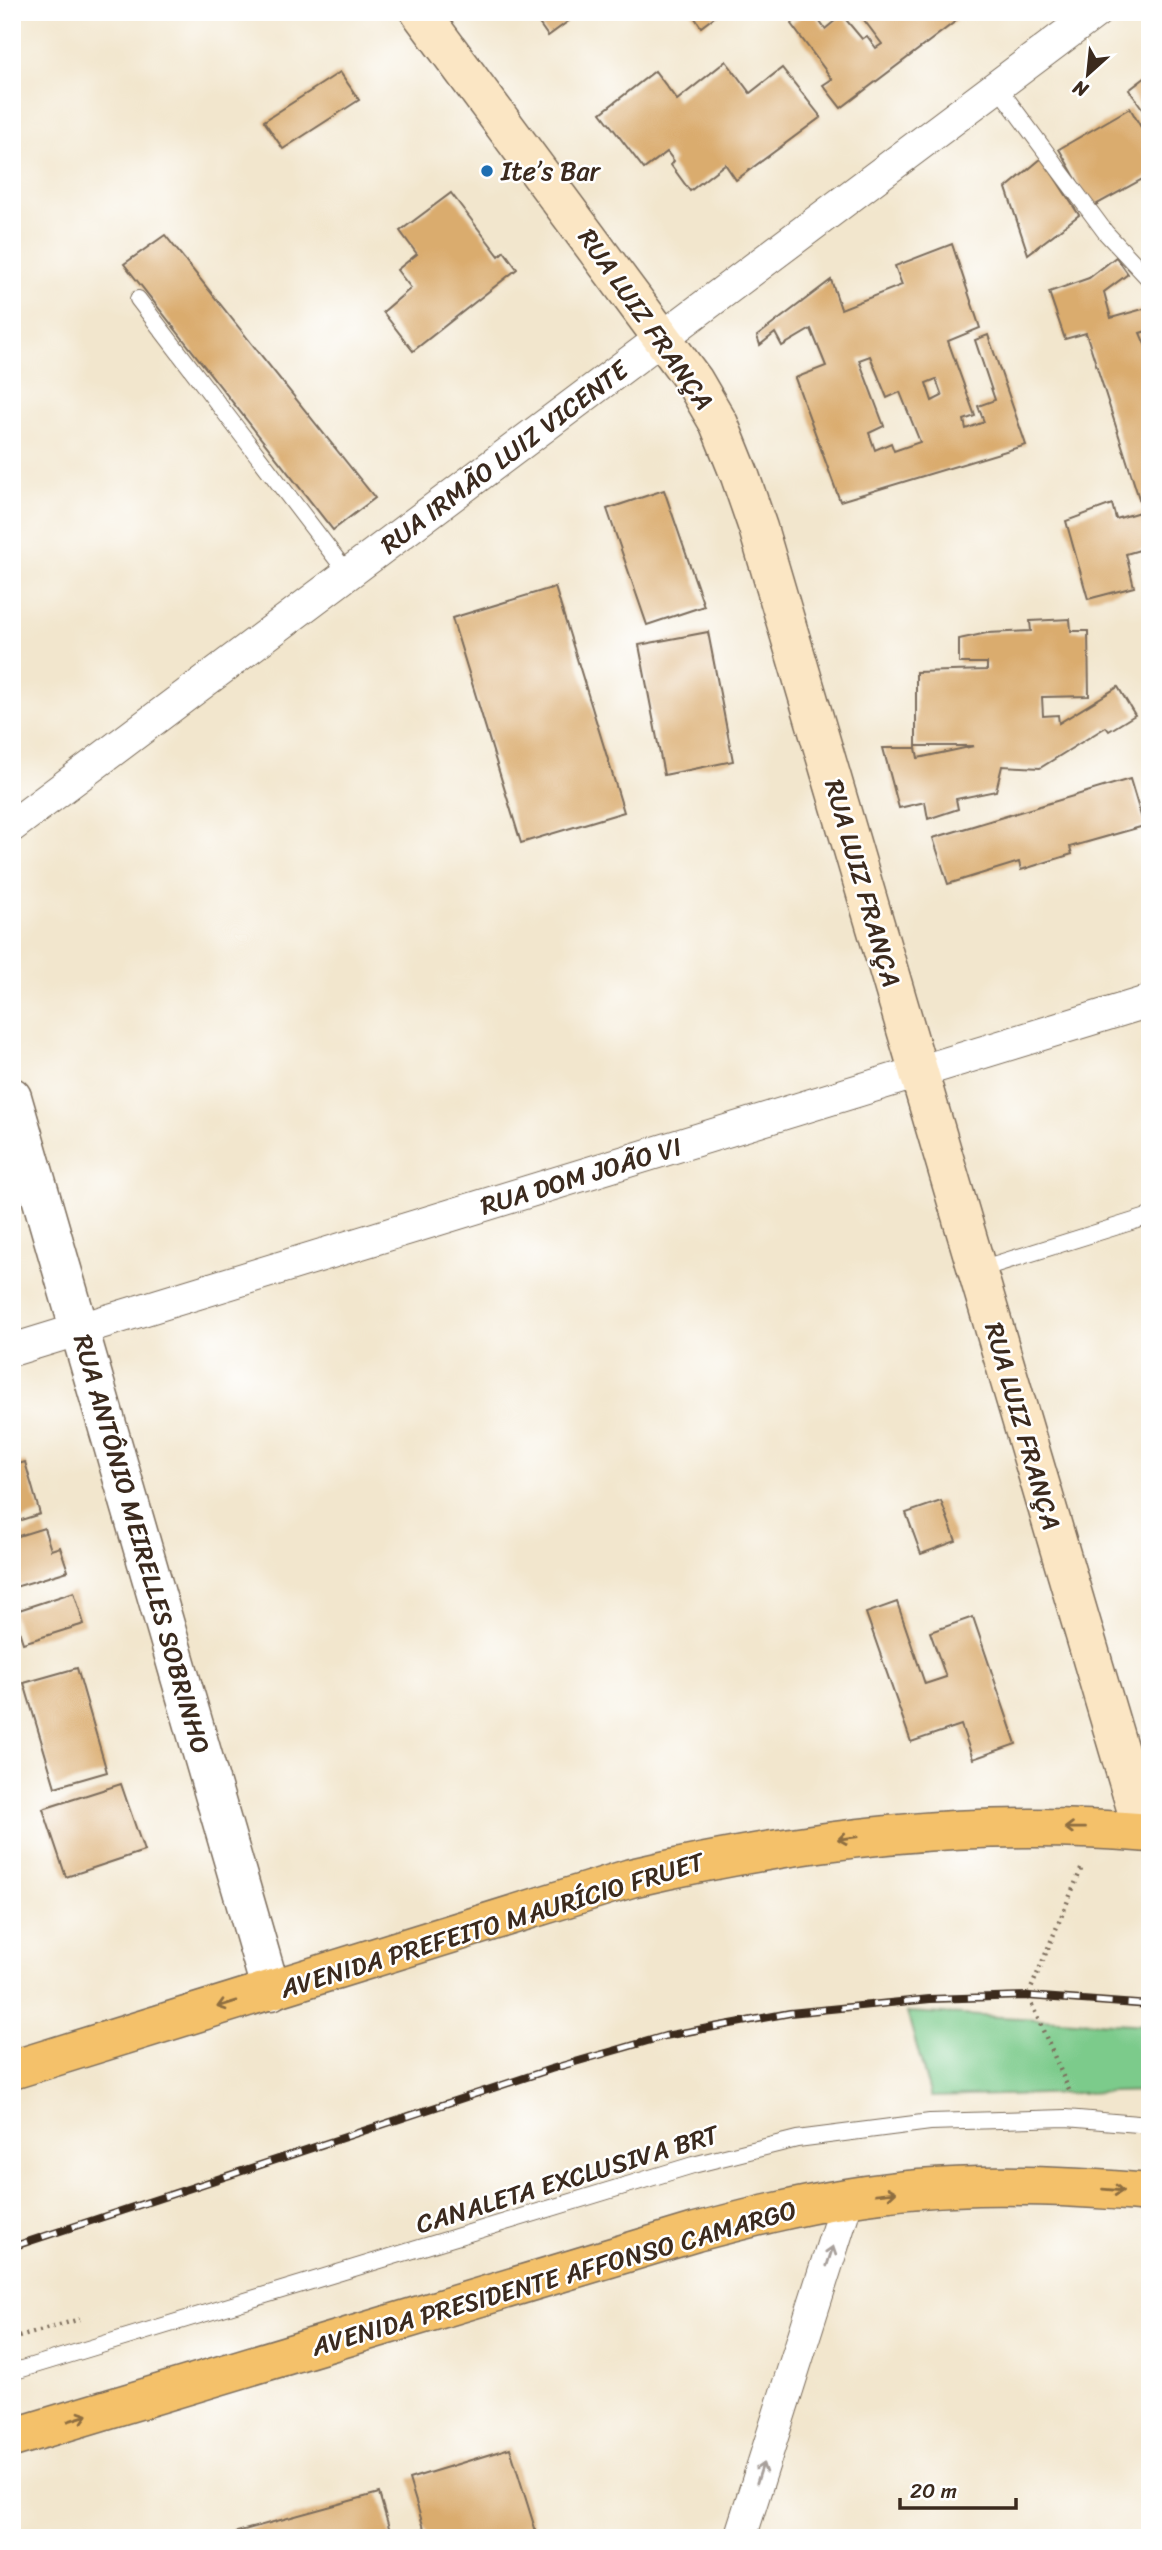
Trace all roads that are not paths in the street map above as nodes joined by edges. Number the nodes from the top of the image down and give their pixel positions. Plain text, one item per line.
1 (420, 12) edge
2 (1096, 12) edge
3 (997, 86) junction
4 (1150, 280) edge
5 (138, 299) dead end
6 (663, 337) junction
7 (348, 574) junction
8 (12, 826) edge
9 (1150, 1001) edge
10 (919, 1072) junction
11 (12, 1097) edge
12 (1150, 1216) edge
13 (977, 1270) junction
14 (80, 1329) junction
15 (12, 1350) edge
16 (1146, 1832) edge
17 (271, 1991) junction
18 (12, 2070) edge
19 (1150, 2125) edge
20 (1150, 2193) edge
21 (848, 2197) junction
22 (12, 2372) edge
23 (12, 2438) edge
24 (740, 2538) edge

1 - 6 main road, RUA LUIZ FRANÇA
2 - 3 street, RUA IRMÃO LUIZ VICENTE
3 - 4 lane
3 - 6 street, RUA IRMÃO LUIZ VICENTE
5 - 7 lane
6 - 7 street, RUA IRMÃO LUIZ VICENTE
6 - 10 main road, RUA LUIZ FRANÇA
7 - 8 street, RUA IRMÃO LUIZ VICENTE
9 - 10 street, RUA DOM JOÃO VI
10 - 13 main road, RUA LUIZ FRANÇA
10 - 14 street, RUA DOM JOÃO VI
11 - 14 street, RUA ANTÔNIO MEIRELLES SOBRINHO
12 - 13 lane
13 - 16 main road, RUA LUIZ FRANÇA
14 - 15 street, RUA DOM JOÃO VI
14 - 17 street, RUA ANTÔNIO MEIRELLES SOBRINHO
16 -> 17 main road, AVENIDA PREFEITO MAURÍCIO FRUET
17 -> 18 main road, AVENIDA PREFEITO MAURÍCIO FRUET
19 - 22 lane, CANALETA EXCLUSIVA BRT
21 -> 20 main road, AVENIDA PRESIDENTE AFFONSO CAMARGO
23 -> 21 main road, AVENIDA PRESIDENTE AFFONSO CAMARGO
24 -> 21 street

